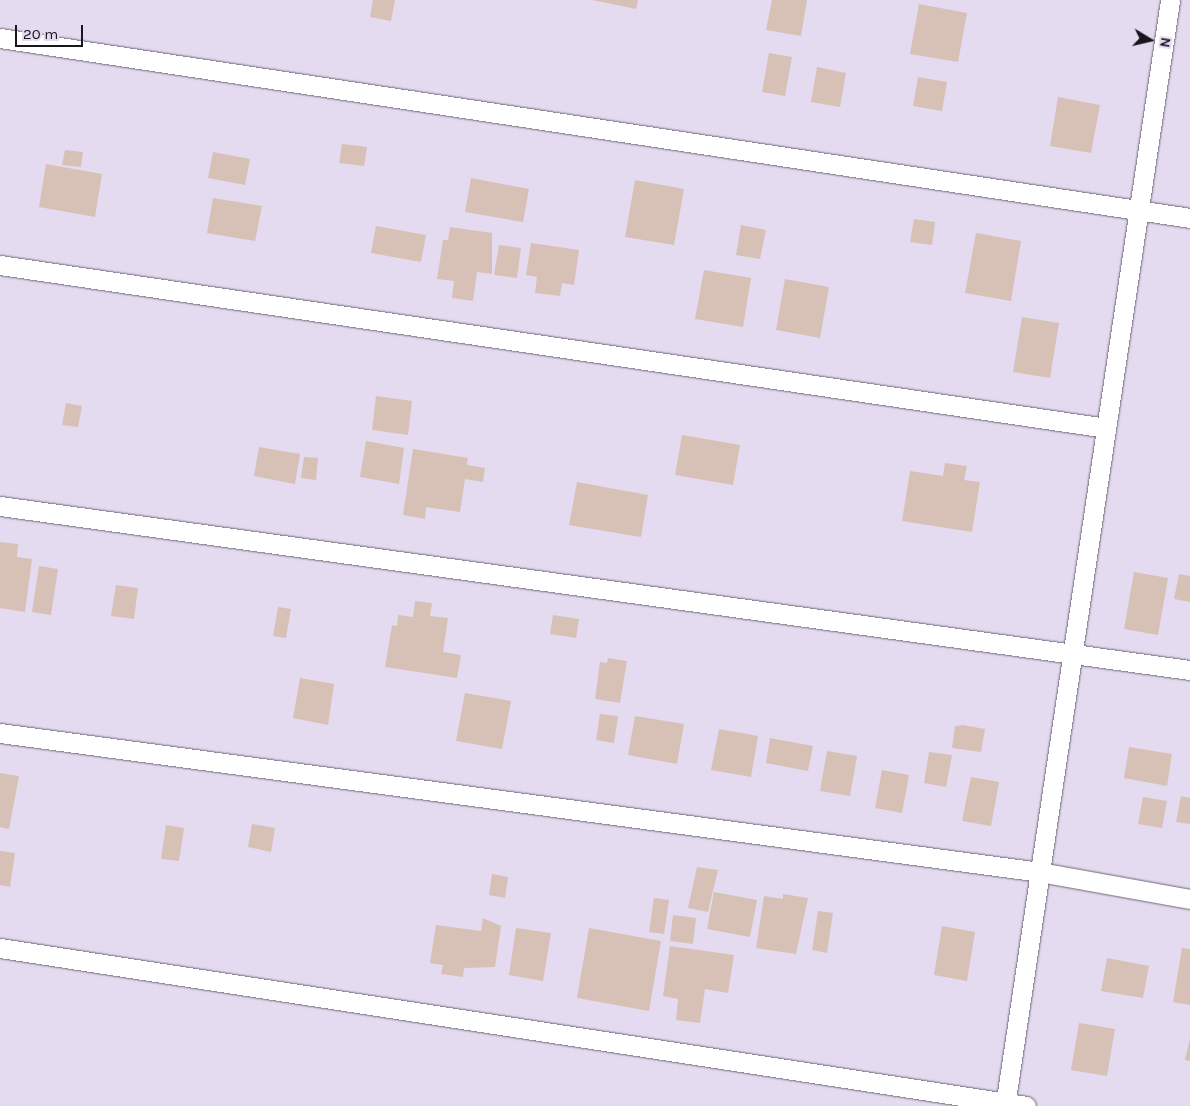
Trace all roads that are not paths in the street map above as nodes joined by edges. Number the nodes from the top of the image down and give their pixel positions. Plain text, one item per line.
1 (1170, 0) edge
2 (0, 38) edge
3 (1139, 209) junction
4 (1190, 218) edge
5 (0, 265) edge
6 (1106, 428) junction
7 (0, 506) edge
8 (1073, 653) junction
9 (1190, 670) edge
10 (0, 733) edge
11 (1040, 872) junction
12 (1190, 899) edge
13 (0, 948) edge
14 (1006, 1104) edge
15 (1026, 1106) edge

1 - 3 street
2 - 3 street
3 - 4 street
3 - 6 street
5 - 6 street
6 - 8 street
7 - 8 street
8 - 9 street
8 - 11 street
10 - 11 street
11 - 12 street
11 - 14 street
13 - 14 street
14 - 15 street

